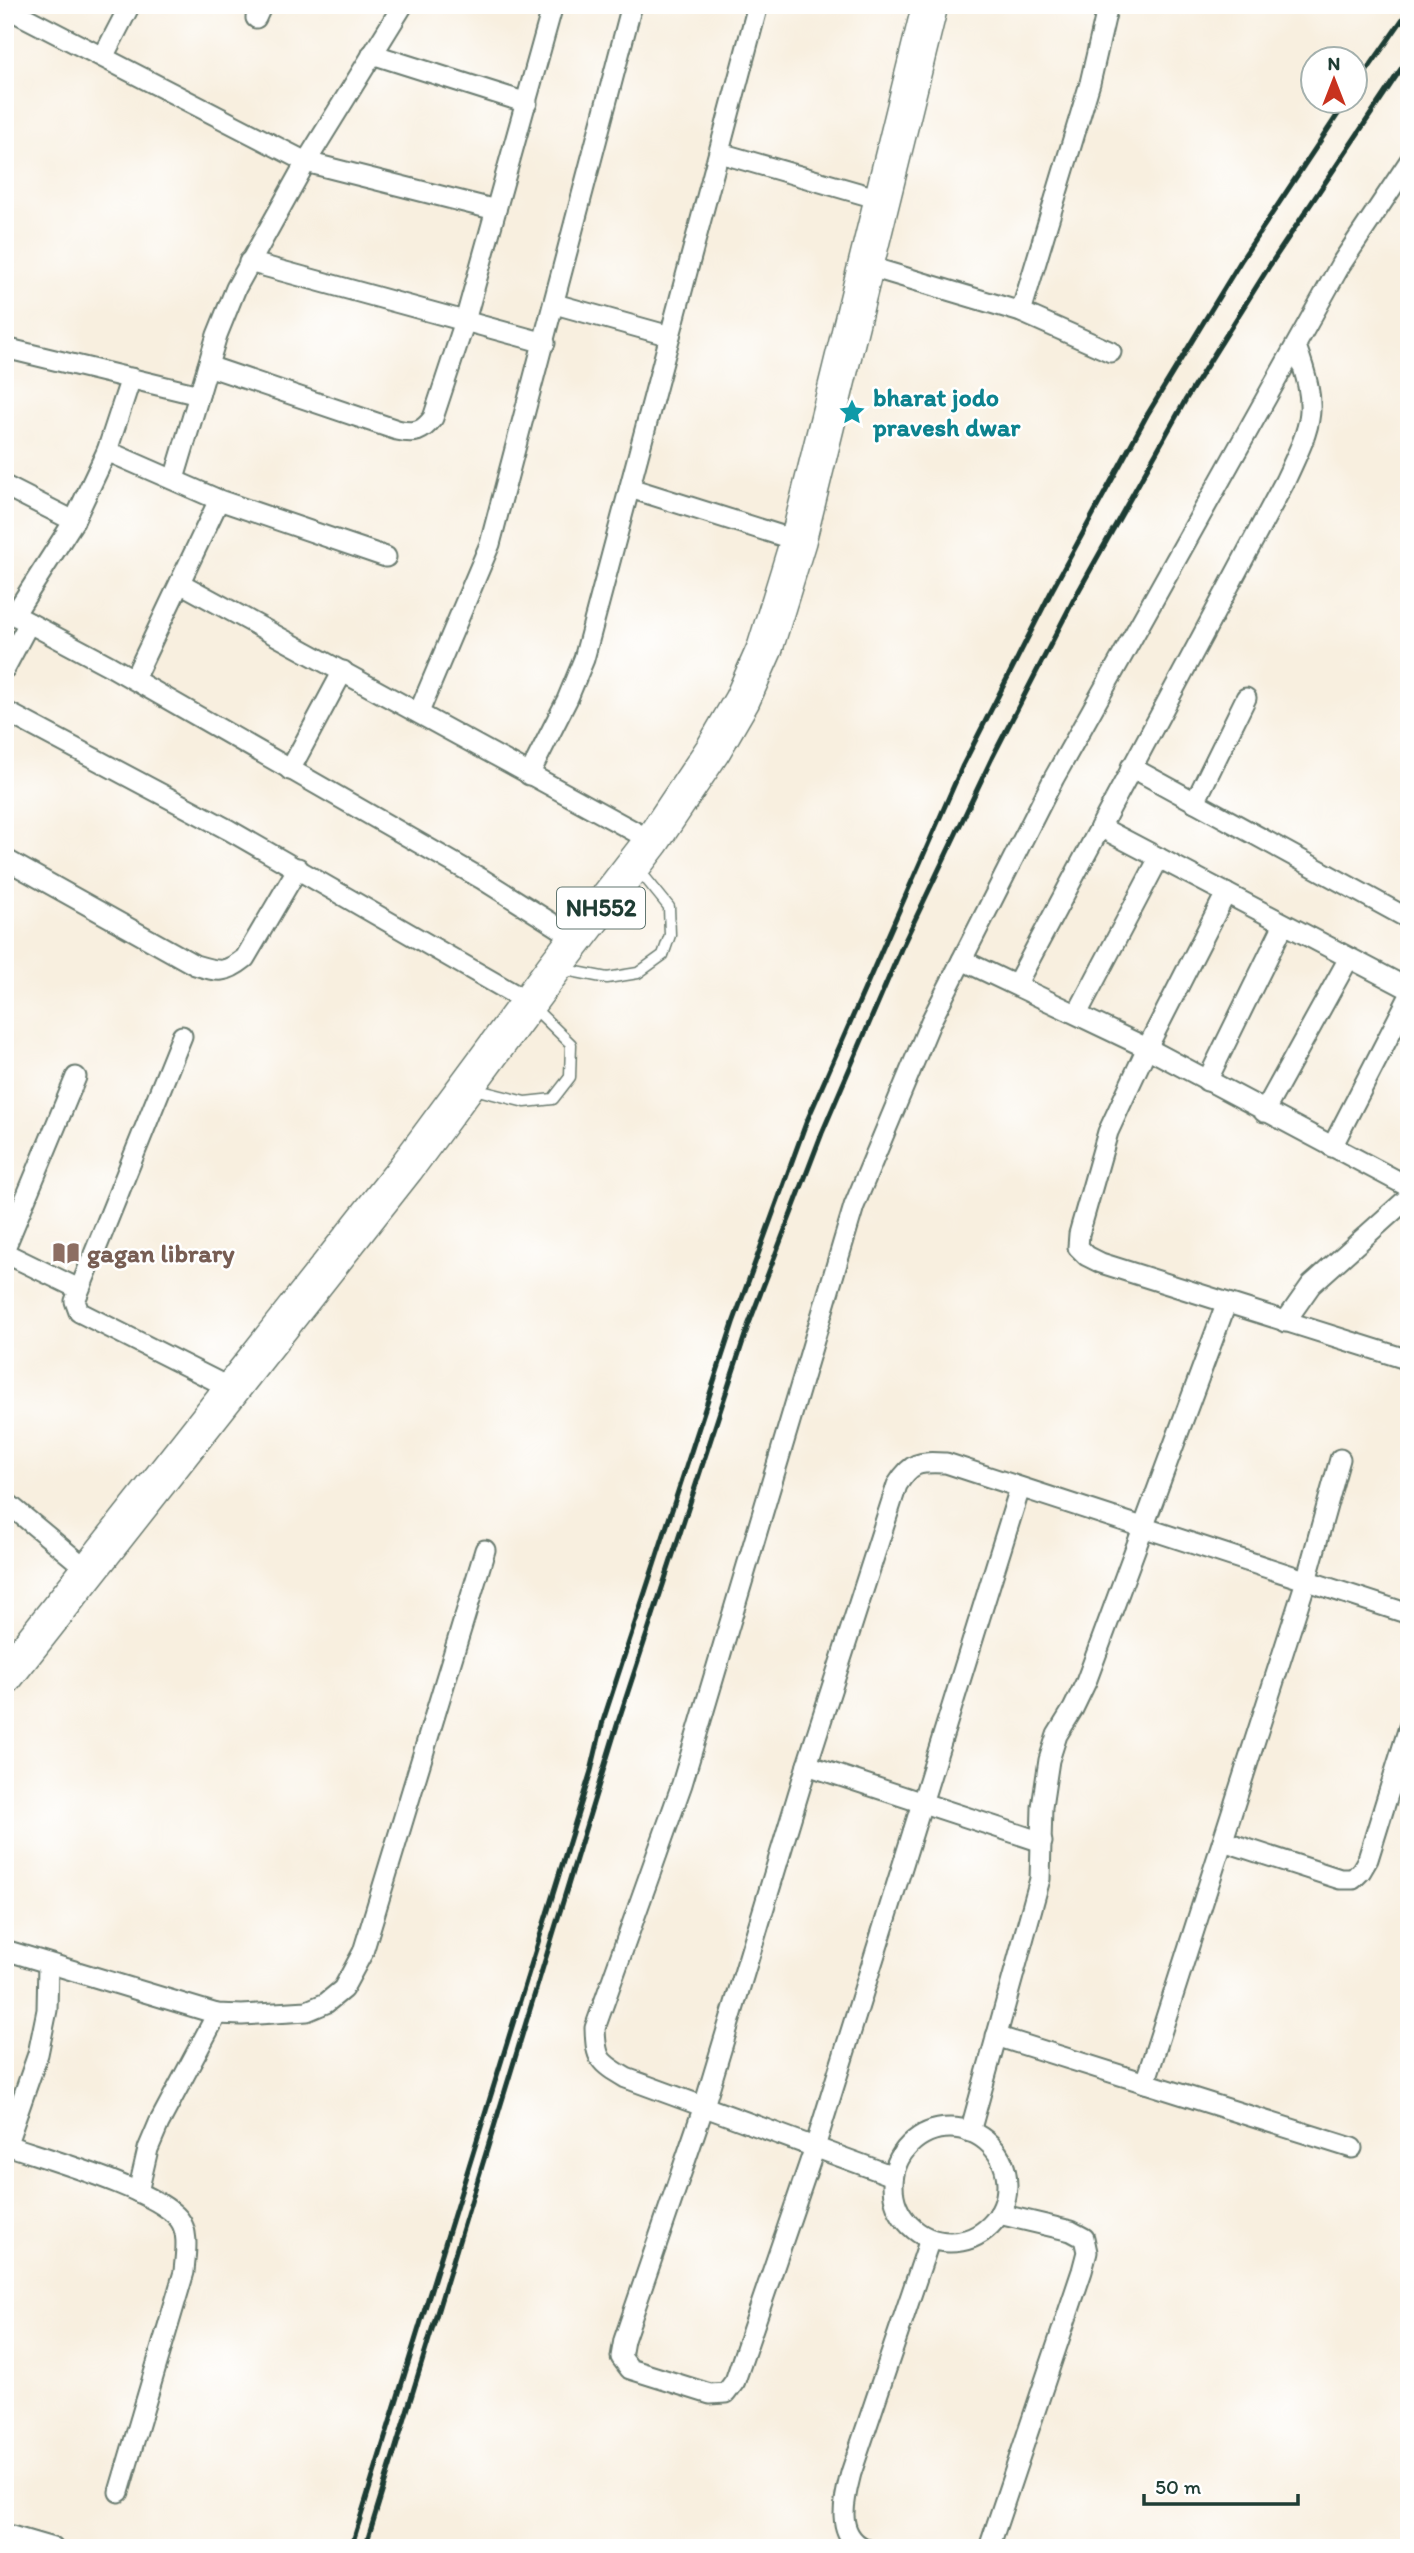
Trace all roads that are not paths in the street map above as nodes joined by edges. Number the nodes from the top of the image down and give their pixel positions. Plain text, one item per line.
1 (130, 5) edge
2 (403, 5) edge
3 (553, 5) edge
4 (632, 5) edge
5 (758, 5) edge
6 (930, 5) edge
7 (1108, 5) edge
8 (5, 7) edge
9 (372, 54) junction
10 (103, 58) junction
11 (527, 103) junction
12 (720, 153) junction
13 (306, 162) junction
14 (1409, 162) edge
15 (883, 200) junction
16 (496, 210) junction
17 (249, 262) junction
18 (867, 266) junction
19 (555, 304) junction
20 (1021, 312) junction
21 (465, 321) junction
22 (670, 336) junction
23 (545, 343) junction
24 (1296, 346) junction
25 (5, 348) edge
26 (1111, 352) dead end
27 (208, 366) junction
28 (131, 378) junction
29 (199, 395) junction
30 (107, 451) junction
31 (174, 479) junction
32 (5, 486) edge
33 (630, 488) junction
34 (219, 500) junction
35 (74, 521) junction
36 (797, 541) junction
37 (386, 557) dead end
38 (180, 583) junction
39 (16, 616) edge
40 (5, 668) edge
41 (343, 671) junction
42 (134, 680) junction
43 (1246, 698) dead end
44 (5, 710) edge
45 (419, 712) junction
46 (1131, 768) junction
47 (290, 770) junction
48 (529, 775) junction
49 (1195, 802) junction
50 (1100, 827) junction
51 (643, 853) junction
52 (1159, 858) junction
53 (5, 859) edge
54 (298, 868) junction
55 (1226, 893) junction
56 (1409, 919) edge
57 (1284, 924) junction
58 (577, 939) junction
59 (1349, 958) junction
60 (962, 960) junction
61 (554, 968) junction
62 (1016, 985) junction
63 (1409, 989) edge
64 (1409, 997) edge
65 (528, 1002) junction
66 (1077, 1014) junction
67 (182, 1036) dead end
68 (1147, 1048) junction
69 (76, 1077) dead end
70 (1207, 1081) junction
71 (466, 1088) junction
72 (1264, 1112) junction
73 (1332, 1147) junction
74 (1409, 1187) edge
75 (1409, 1197) edge
76 (5, 1248) edge
77 (5, 1253) edge
78 (79, 1289) junction
79 (1226, 1304) junction
80 (1285, 1322) junction
81 (1409, 1360) edge
82 (234, 1390) junction
83 (1340, 1459) dead end
84 (1020, 1488) junction
85 (5, 1501) edge
86 (1143, 1529) junction
87 (485, 1550) dead end
88 (89, 1571) junction
89 (1306, 1581) junction
90 (1409, 1614) edge
91 (5, 1677) edge
92 (1409, 1727) edge
93 (807, 1765) junction
94 (923, 1801) junction
95 (1223, 1841) junction
96 (1042, 1842) junction
97 (5, 1950) edge
98 (48, 1964) junction
99 (217, 2014) junction
100 (996, 2036) junction
101 (1144, 2083) junction
102 (704, 2106) junction
103 (970, 2132) junction
104 (6, 2147) edge
105 (815, 2147) junction
106 (1352, 2148) dead end
107 (893, 2176) junction
108 (138, 2192) junction
109 (999, 2214) junction
110 (930, 2239) junction
111 (119, 2492) dead end
112 (5, 2534) edge
113 (53, 2548) edge
114 (864, 2548) edge
115 (989, 2548) edge

1 - 10 street
2 - 9 street
3 - 11 street
4 - 19 street
5 - 12 street
6 - 15 highway, NH552
7 - 20 street
8 - 10 street
9 - 11 street
9 - 13 street
10 - 13 street
11 - 16 street
12 - 15 street
12 - 22 street
13 - 16 street
13 - 17 street
14 - 24 street
15 - 18 highway, NH552
16 - 21 street
17 - 21 street
17 - 27 street
18 - 20 street
18 - 36 highway, NH552
19 - 22 street
19 - 23 street
20 - 26 street
21 - 23 street
21 - 27 street
22 - 33 street
23 - 45 street
24 - 46 street
24 - 60 street
25 - 28 street
27 - 29 street
28 - 29 street
28 - 30 street
29 - 31 street
30 - 31 street
30 - 35 street
31 - 34 street
32 - 35 street
33 - 36 street
33 - 48 street
34 - 37 street
34 - 38 street
35 - 39 street
36 - 51 highway, NH552
38 - 41 street
38 - 42 street
39 - 40 street
39 - 42 street
41 - 45 street
41 - 47 street
42 - 47 street
43 - 49 street
44 - 54 street
45 - 48 street
46 - 49 street
46 - 50 street
47 - 58 street
48 - 51 street
49 - 56 street
50 - 52 street
50 - 62 street
51 - 58 highway, NH552
51 - 61 lane
52 - 55 street
52 - 66 street
53 - 54 street
54 - 65 street
55 - 57 street
55 - 68 street
57 - 59 street
57 - 70 street
58 - 61 highway, NH552
59 - 63 street
59 - 72 street
60 - 62 street
60 - 102 street
61 - 65 highway, NH552
62 - 66 street
64 - 73 street
65 - 71 highway, NH552
65 - 71 lane
66 - 68 street
67 - 78 street
68 - 70 street
68 - 79 street
69 - 76 street
70 - 72 street
71 - 82 highway, NH552
72 - 73 street
73 - 74 street
75 - 80 street
77 - 78 street
78 - 82 street
79 - 80 street
79 - 86 street
80 - 81 street
82 - 88 highway, NH552
83 - 89 street
84 - 86 street
84 - 93 street
84 - 94 street
85 - 88 street
86 - 89 street
86 - 96 street
87 - 99 street
88 - 91 highway, NH552
89 - 90 street
89 - 95 street
92 - 95 street
93 - 94 street
93 - 102 street
94 - 96 street
94 - 105 street
95 - 101 street
96 - 100 street
97 - 98 street
98 - 99 street
98 - 104 street
99 - 108 street
100 - 101 street
100 - 103 street
101 - 106 street
102 - 105 street
102 - 105 street
103 - 107 street
103 - 109 street
104 - 108 street
105 - 107 street
107 - 110 street
108 - 111 street
109 - 110 street
109 - 115 street
110 - 114 street
112 - 113 street

